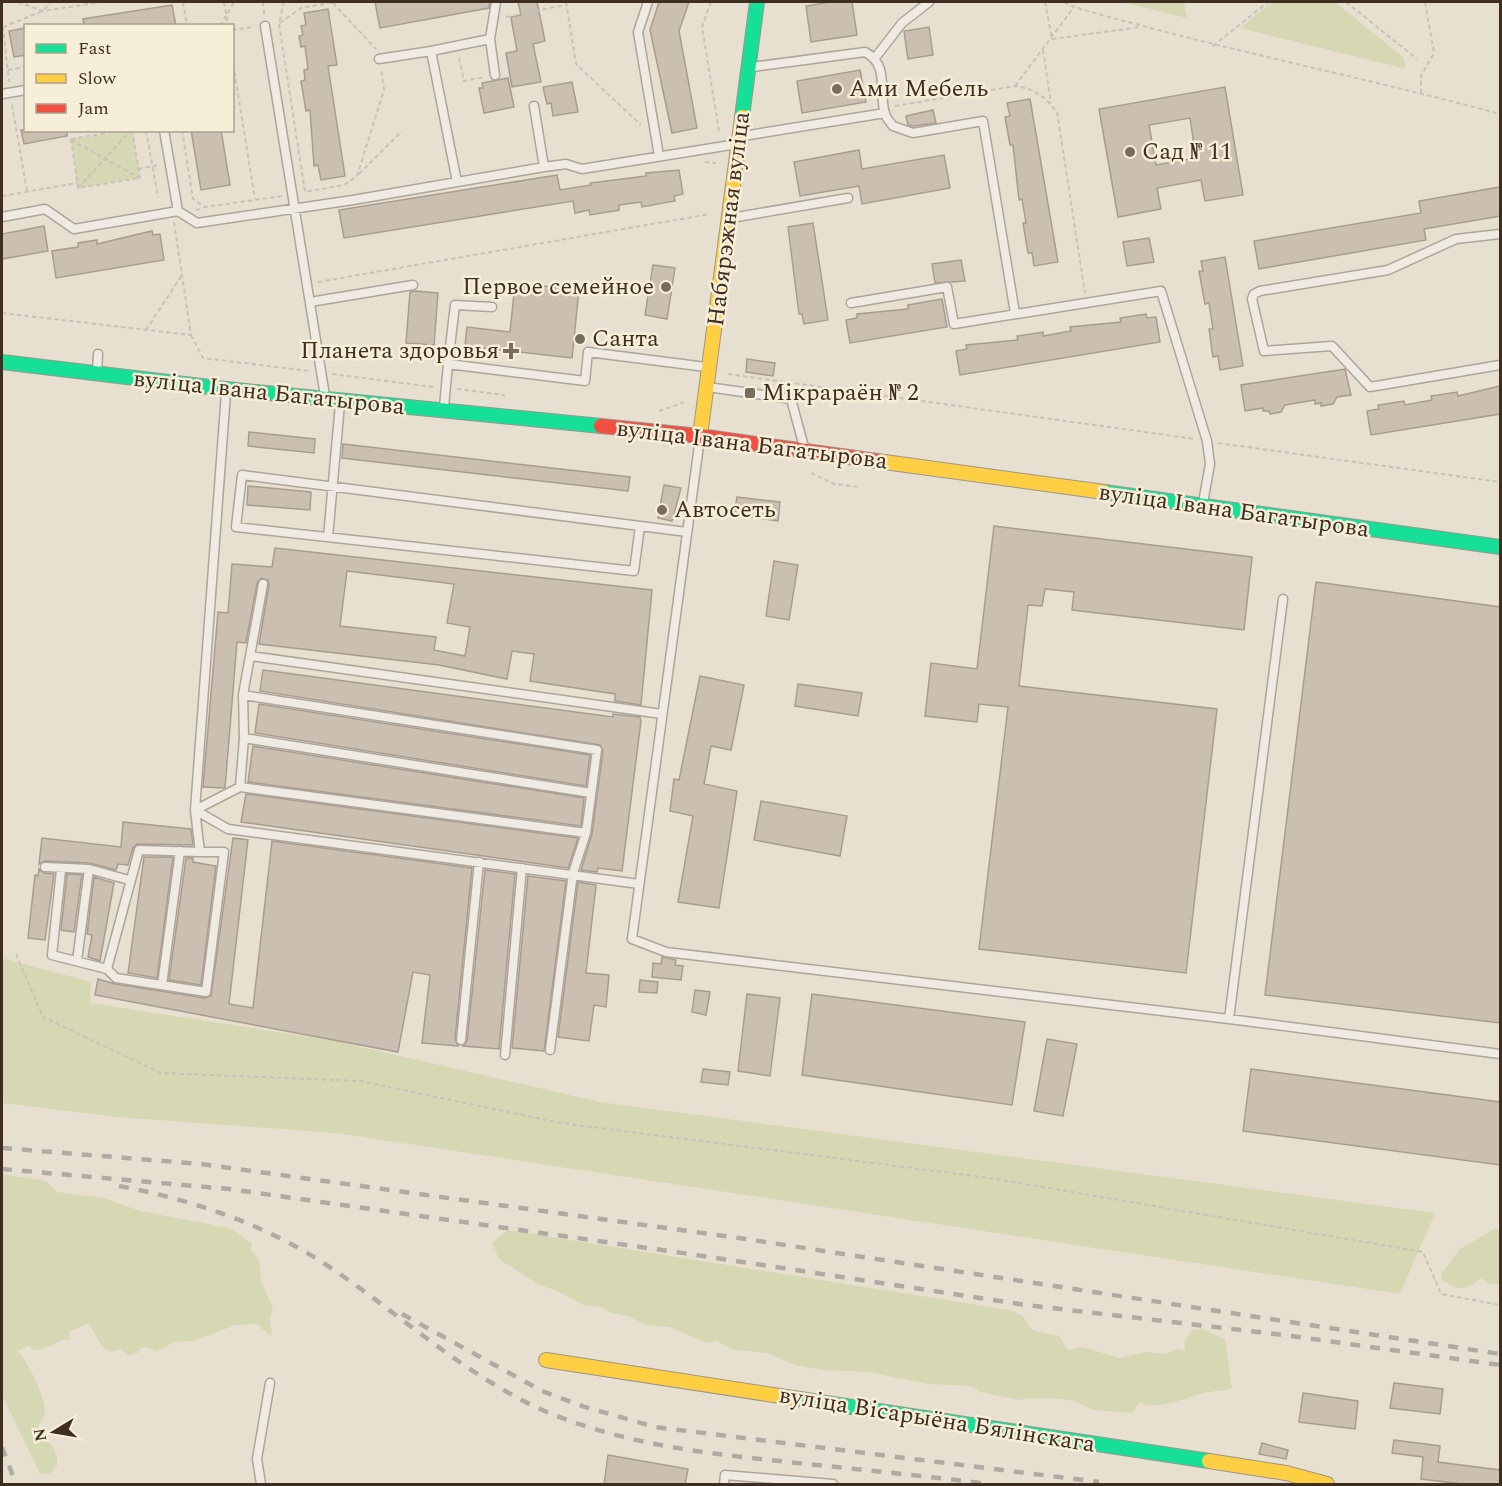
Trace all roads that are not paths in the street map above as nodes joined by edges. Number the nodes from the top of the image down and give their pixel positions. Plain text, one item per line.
1 (496, 2) edge
2 (648, 2) edge
3 (757, 2) edge
4 (928, 2) edge
5 (265, 26) dead end
6 (490, 39) junction
7 (431, 51) junction
8 (875, 58) junction
9 (379, 60) dead end
10 (749, 67) junction
11 (495, 75) dead end
12 (24, 90) edge
13 (6, 94) edge
14 (534, 106) dead end
15 (885, 111) junction
16 (164, 132) edge
17 (739, 140) junction
18 (659, 156) junction
19 (544, 167) junction
20 (457, 182) junction
21 (848, 198) dead end
22 (295, 208) junction
23 (178, 211) junction
24 (2, 217) edge
25 (728, 219) junction
26 (1500, 234) edge
27 (413, 285) dead end
28 (310, 302) junction
29 (851, 303) dead end
30 (492, 307) dead end
31 (1015, 313) junction
32 (98, 354) dead end
33 (2, 362) edge
34 (448, 364) junction
35 (1500, 365) edge
36 (709, 367) junction
37 (96, 374) junction
38 (707, 387) junction
39 (226, 389) junction
40 (325, 399) junction
41 (340, 400) junction
42 (444, 411) junction
43 (700, 436) junction
44 (805, 450) junction
45 (333, 486) junction
46 (1202, 507) junction
47 (640, 526) junction
48 (687, 532) junction
49 (328, 537) junction
50 (1500, 547) edge
51 (263, 584) dead end
52 (1283, 599) dead end
53 (250, 656) junction
54 (243, 695) junction
55 (663, 714) junction
56 (244, 738) junction
57 (240, 787) junction
58 (591, 794) junction
59 (195, 810) junction
60 (586, 833) junction
61 (180, 851) junction
62 (200, 852) junction
63 (479, 862) junction
64 (45, 867) dead end
65 (522, 868) junction
66 (89, 869) junction
67 (61, 870) junction
68 (573, 873) junction
69 (129, 880) junction
70 (639, 884) junction
71 (77, 961) junction
72 (107, 969) junction
73 (162, 985) junction
74 (1228, 1019) junction
75 (461, 1040) dead end
76 (550, 1050) dead end
77 (1500, 1054) edge
78 (505, 1055) dead end
79 (546, 1360) dead end
80 (270, 1383) dead end
81 (261, 1485) edge
82 (724, 1485) edge
83 (833, 1485) edge
84 (1327, 1485) edge

1 - 6 lane
2 - 18 lane
3 - 10 main road, Набярэжная вуліца
4 - 8 lane
5 - 22 lane
6 - 7 lane
6 - 11 lane
7 - 9 lane
7 - 20 lane
8 - 10 lane
8 - 15 lane
10 - 17 main road, Набярэжная вуліца
12 - 13 lane
14 - 19 lane
15 - 17 lane
15 - 31 lane
16 - 23 lane
17 - 18 lane
17 - 25 main road, Набярэжная вуліца
18 - 19 lane
19 - 20 lane
20 - 22 lane
21 - 25 lane
22 - 23 lane
22 - 28 lane
23 - 24 lane
25 - 36 main road, Набярэжная вуліца
26 - 35 lane
27 - 28 lane
28 - 40 lane
29 - 31 lane
30 - 34 lane
31 - 46 lane
32 - 37 lane
33 - 37 main road, вуліца Івана Багатырова
34 - 36 lane
34 - 42 lane
36 - 38 main road, Набярэжная вуліца
37 - 39 main road, вуліца Івана Багатырова
38 - 43 main road, Набярэжная вуліца
38 - 44 lane
39 - 40 main road, вуліца Івана Багатырова
39 - 59 lane
40 - 41 main road, вуліца Івана Багатырова
41 - 42 main road, вуліца Івана Багатырова
41 - 45 lane
42 - 43 main road, вуліца Івана Багатырова
43 - 44 main road, вуліца Івана Багатырова
43 - 48 lane
44 - 46 main road, вуліца Івана Багатырова
45 - 47 lane
45 - 49 lane
45 - 49 lane
46 - 50 main road, вуліца Івана Багатырова
47 - 48 lane
47 - 49 lane
48 - 55 lane
51 - 53 lane
52 - 74 lane
53 - 54 lane
53 - 55 lane
54 - 56 lane
54 - 58 lane
55 - 70 lane
56 - 57 lane
56 - 58 lane
57 - 59 lane
57 - 60 lane
58 - 60 lane
59 - 62 lane
59 - 63 lane
60 - 68 lane
61 - 62 lane
61 - 69 lane
61 - 73 lane
62 - 73 lane
63 - 65 lane
63 - 75 lane
64 - 67 lane
65 - 68 lane
65 - 78 lane
66 - 67 lane
66 - 69 lane
66 - 71 lane
67 - 71 lane
68 - 70 lane
68 - 76 lane
69 - 72 lane
70 - 74 lane
71 - 72 lane
72 - 73 lane
74 - 77 lane
79 - 84 main road, вуліца Вісарыёна Бялінскага
80 - 81 lane
82 - 83 lane

